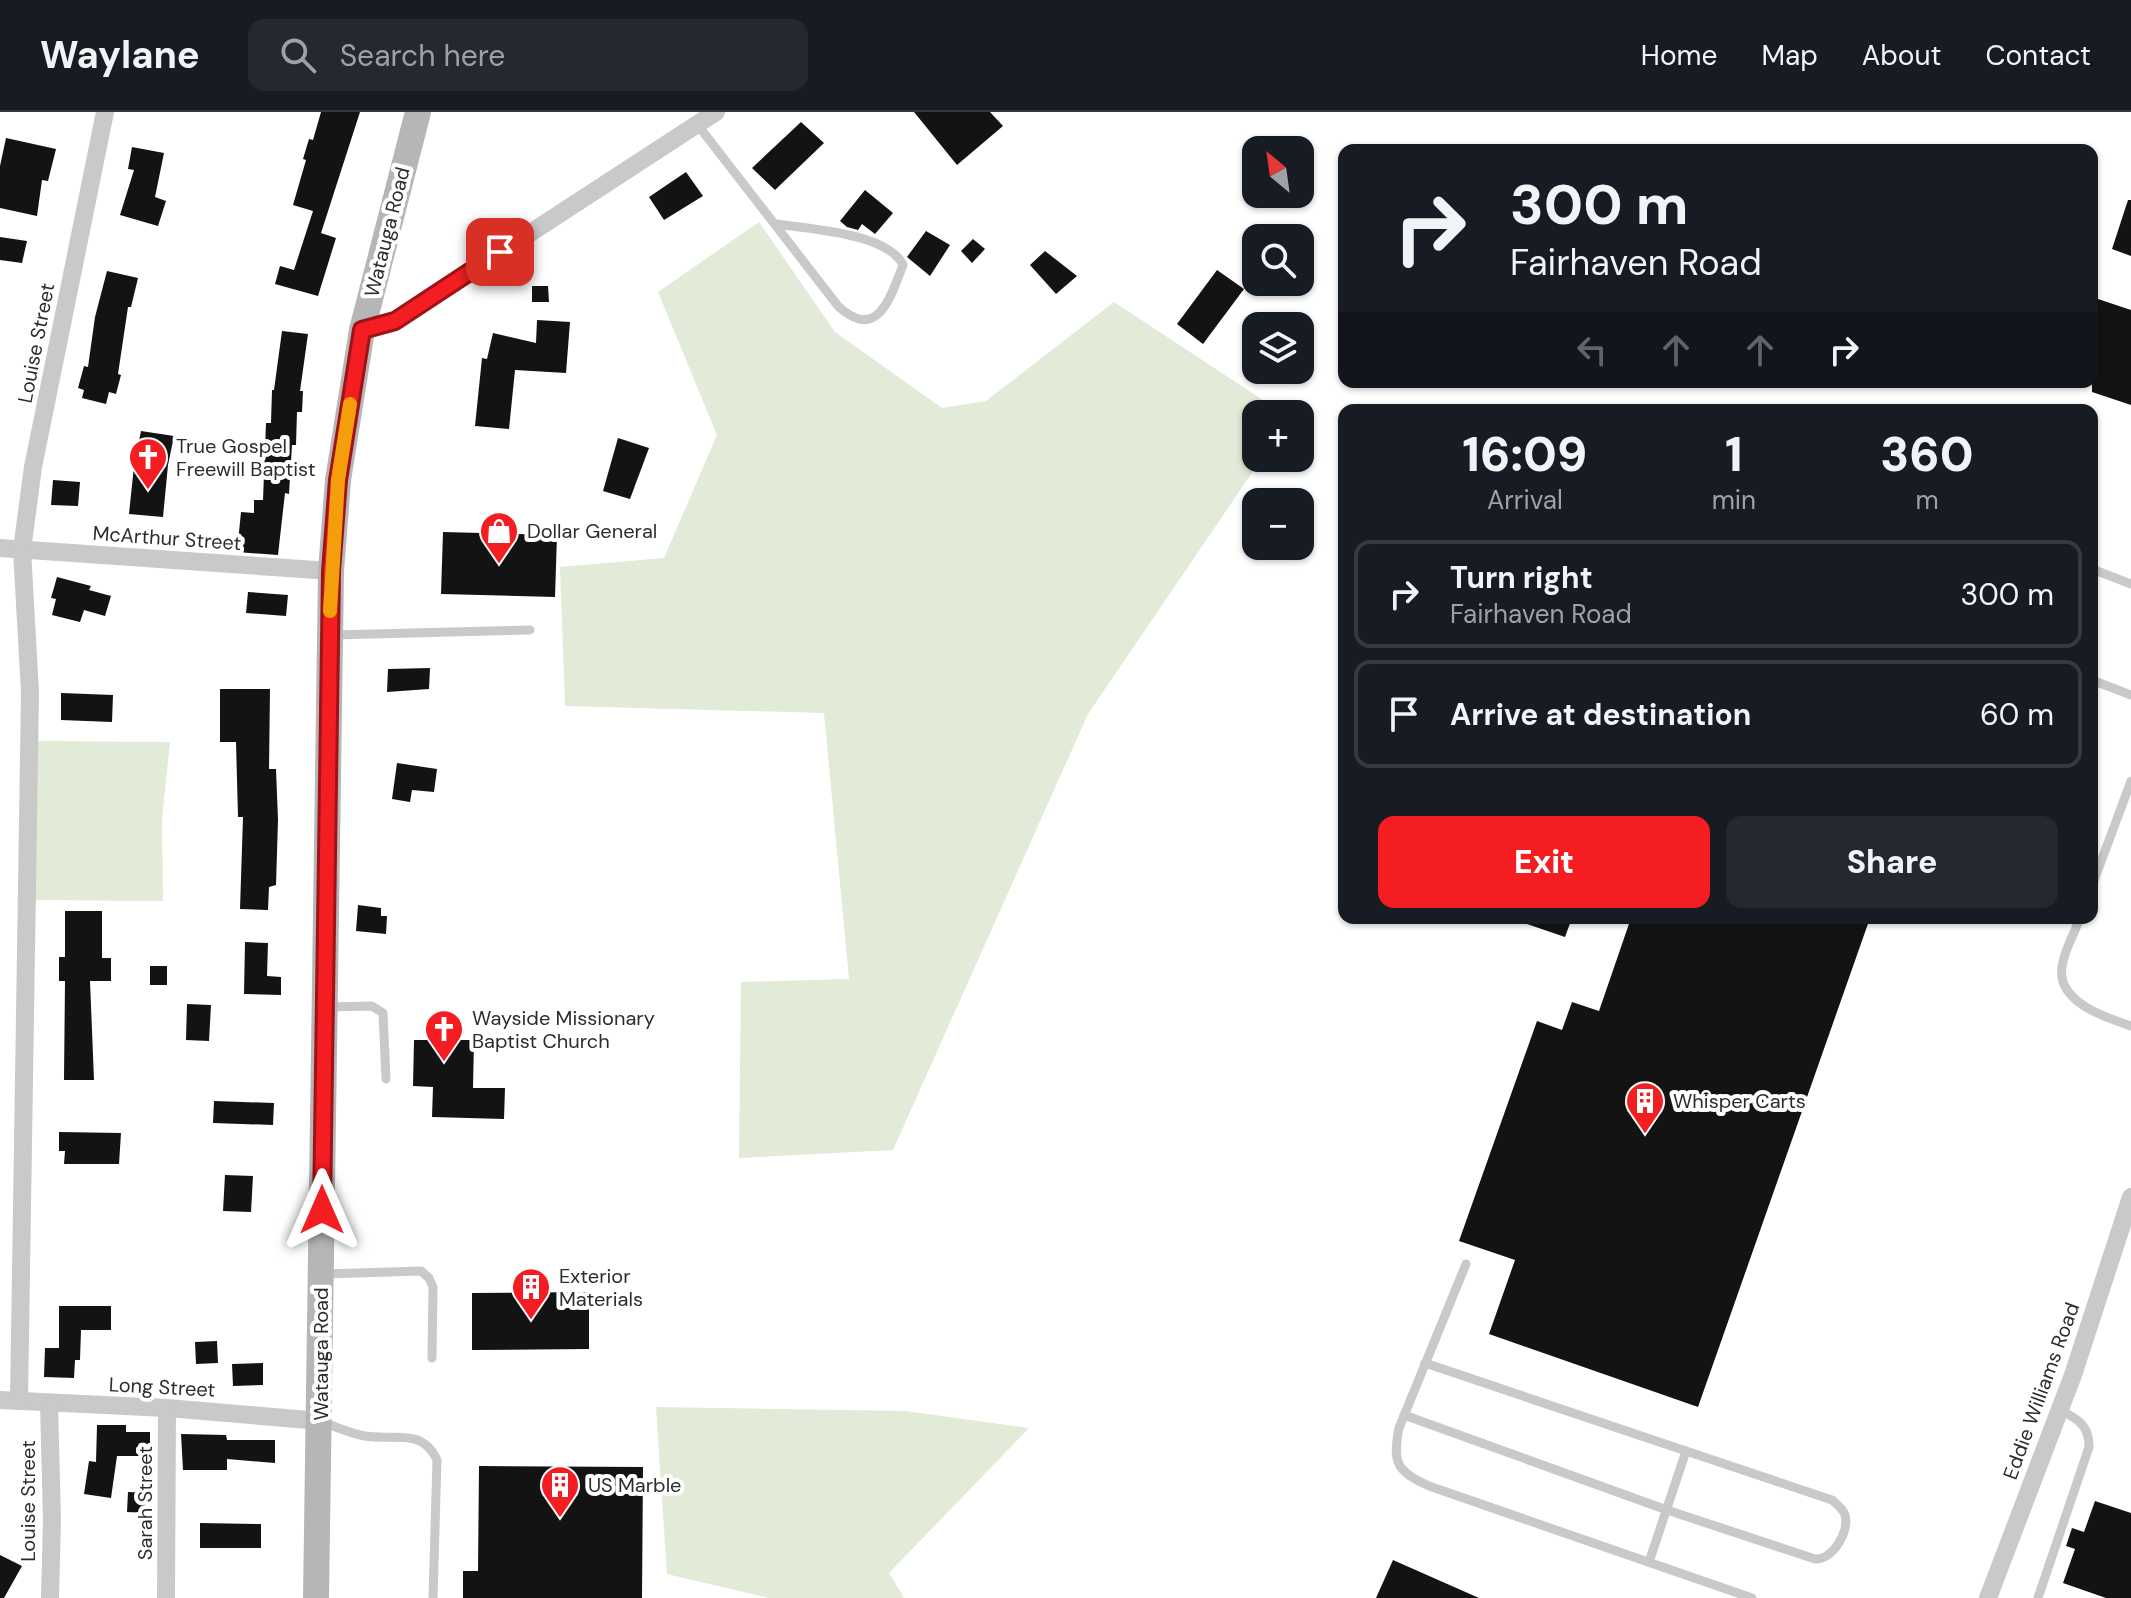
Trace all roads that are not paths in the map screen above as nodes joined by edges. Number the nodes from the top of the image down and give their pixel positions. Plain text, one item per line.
1 (105, 112) edge
2 (418, 112) edge
3 (716, 112) edge
4 (697, 124) junction
5 (777, 224) junction
6 (362, 330) junction
7 (0, 548) edge
8 (22, 550) junction
9 (331, 571) junction
10 (2098, 571) edge
11 (2131, 584) edge
12 (530, 630) dead end
13 (330, 635) junction
14 (2098, 682) edge
15 (2131, 695) edge
16 (2131, 781) edge
17 (2098, 870) edge
18 (2078, 924) edge
19 (323, 1007) junction
20 (2131, 1026) edge
21 (386, 1079) dead end
22 (2131, 1197) edge
23 (2124, 1242) edge
24 (1466, 1264) dead end
25 (321, 1274) junction
26 (432, 1358) dead end
27 (1425, 1363) junction
28 (0, 1400) edge
29 (19, 1401) junction
30 (49, 1403) junction
31 (167, 1408) junction
32 (2060, 1410) junction
33 (1404, 1415) junction
34 (320, 1421) junction
35 (1686, 1451) junction
36 (1667, 1510) junction
37 (1649, 1562) junction
38 (50, 1598) edge
39 (166, 1598) edge
40 (316, 1598) edge
41 (433, 1598) edge
42 (1752, 1598) edge
43 (1988, 1598) edge
44 (2038, 1598) edge

1 - 8 street, Louise Street
2 - 6 main road, Watauga Road
3 - 4 street
4 - 5 lane
4 - 6 street
5 - 5 lane
6 - 9 main road, Watauga Road
7 - 8 street, McArthur Street
8 - 9 street, McArthur Street
8 - 29 street, Louise Street
9 - 13 main road, Watauga Road
10 - 11 lane
12 - 13 lane
13 - 19 main road, Watauga Road
14 - 15 lane
16 - 17 lane
18 - 20 lane
19 - 21 lane
19 - 25 main road, Watauga Road
22 - 23 street, Eddie Williams Road
23 - 32 street, Eddie Williams Road
24 - 27 lane
25 - 26 lane
25 - 34 main road, Watauga Road
27 - 33 lane
27 - 35 lane
28 - 29 street, Long Street
29 - 30 street, Long Street
30 - 31 street, Long Street
30 - 38 street, Louise Street
31 - 34 street, Long Street
31 - 39 street, Sarah Street
32 - 43 street, Eddie Williams Road
32 - 44 lane
33 - 36 lane
33 - 37 lane
34 - 40 main road, Watauga Road
34 - 41 lane
35 - 36 lane
35 - 36 lane
36 - 37 lane
37 - 42 lane

